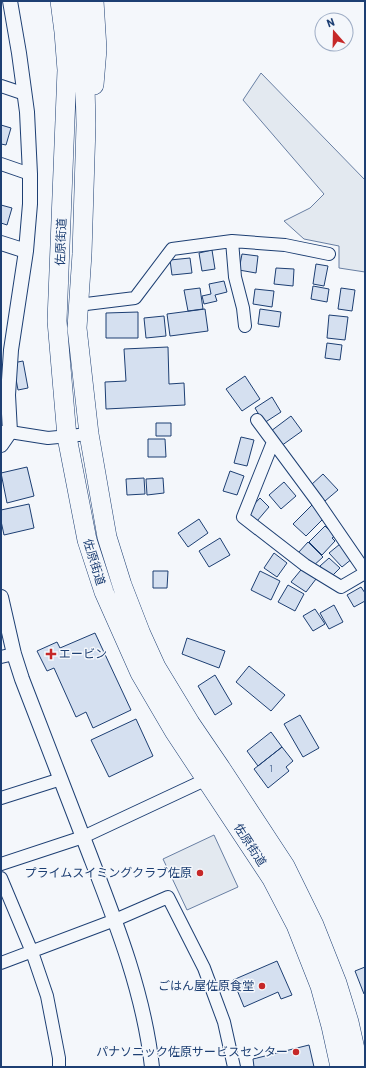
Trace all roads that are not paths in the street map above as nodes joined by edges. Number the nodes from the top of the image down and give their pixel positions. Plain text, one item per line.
1 (46, 1) edge
2 (60, 1) edge
3 (77, 1) edge
4 (94, 1) edge
5 (8, 9) edge
6 (1, 86) edge
7 (25, 94) junction
8 (66, 114) junction
9 (86, 125) junction
10 (1, 164) edge
11 (30, 174) junction
12 (232, 241) junction
13 (1, 243) edge
14 (26, 251) junction
15 (329, 254) dead end
16 (78, 305) junction
17 (245, 326) dead end
18 (6, 348) edge
19 (257, 420) dead end
20 (6, 432) edge
21 (89, 434) junction
22 (67, 437) junction
23 (273, 442) junction
24 (1, 445) edge
25 (365, 572) edge
26 (1, 597) edge
27 (8, 656) edge
28 (61, 778) junction
29 (207, 780) junction
30 (1, 798) edge
31 (83, 837) junction
32 (1, 864) edge
33 (1, 878) edge
34 (115, 920) junction
35 (32, 952) junction
36 (1, 963) edge
37 (59, 1067) edge
38 (152, 1067) edge
39 (234, 1067) edge
40 (340, 1067) edge
41 (358, 1067) edge

1 - 8 highway
2 - 8 highway, 佐原街道
3 - 9 highway, 佐原街道
4 - 9 highway
5 - 7 street
6 - 7 street
7 - 11 street
8 - 22 highway, 佐原街道
9 - 16 highway, 佐原街道
10 - 11 street
11 - 14 street
12 - 15 street
12 - 16 street
12 - 17 street
13 - 14 street
14 - 18 street
16 - 21 highway, 佐原街道
18 - 20 street
19 - 23 street
20 - 22 street
20 - 24 street
21 - 22 street
21 - 41 highway, 佐原街道
22 - 29 highway, 佐原街道
23 - 25 street
23 - 25 street
26 - 27 street
27 - 28 street
28 - 30 street
28 - 31 street
29 - 31 street
29 - 40 highway, 佐原街道
31 - 32 street
31 - 34 street
33 - 35 street
34 - 35 street
34 - 38 street
34 - 39 street
35 - 36 street
35 - 37 street

